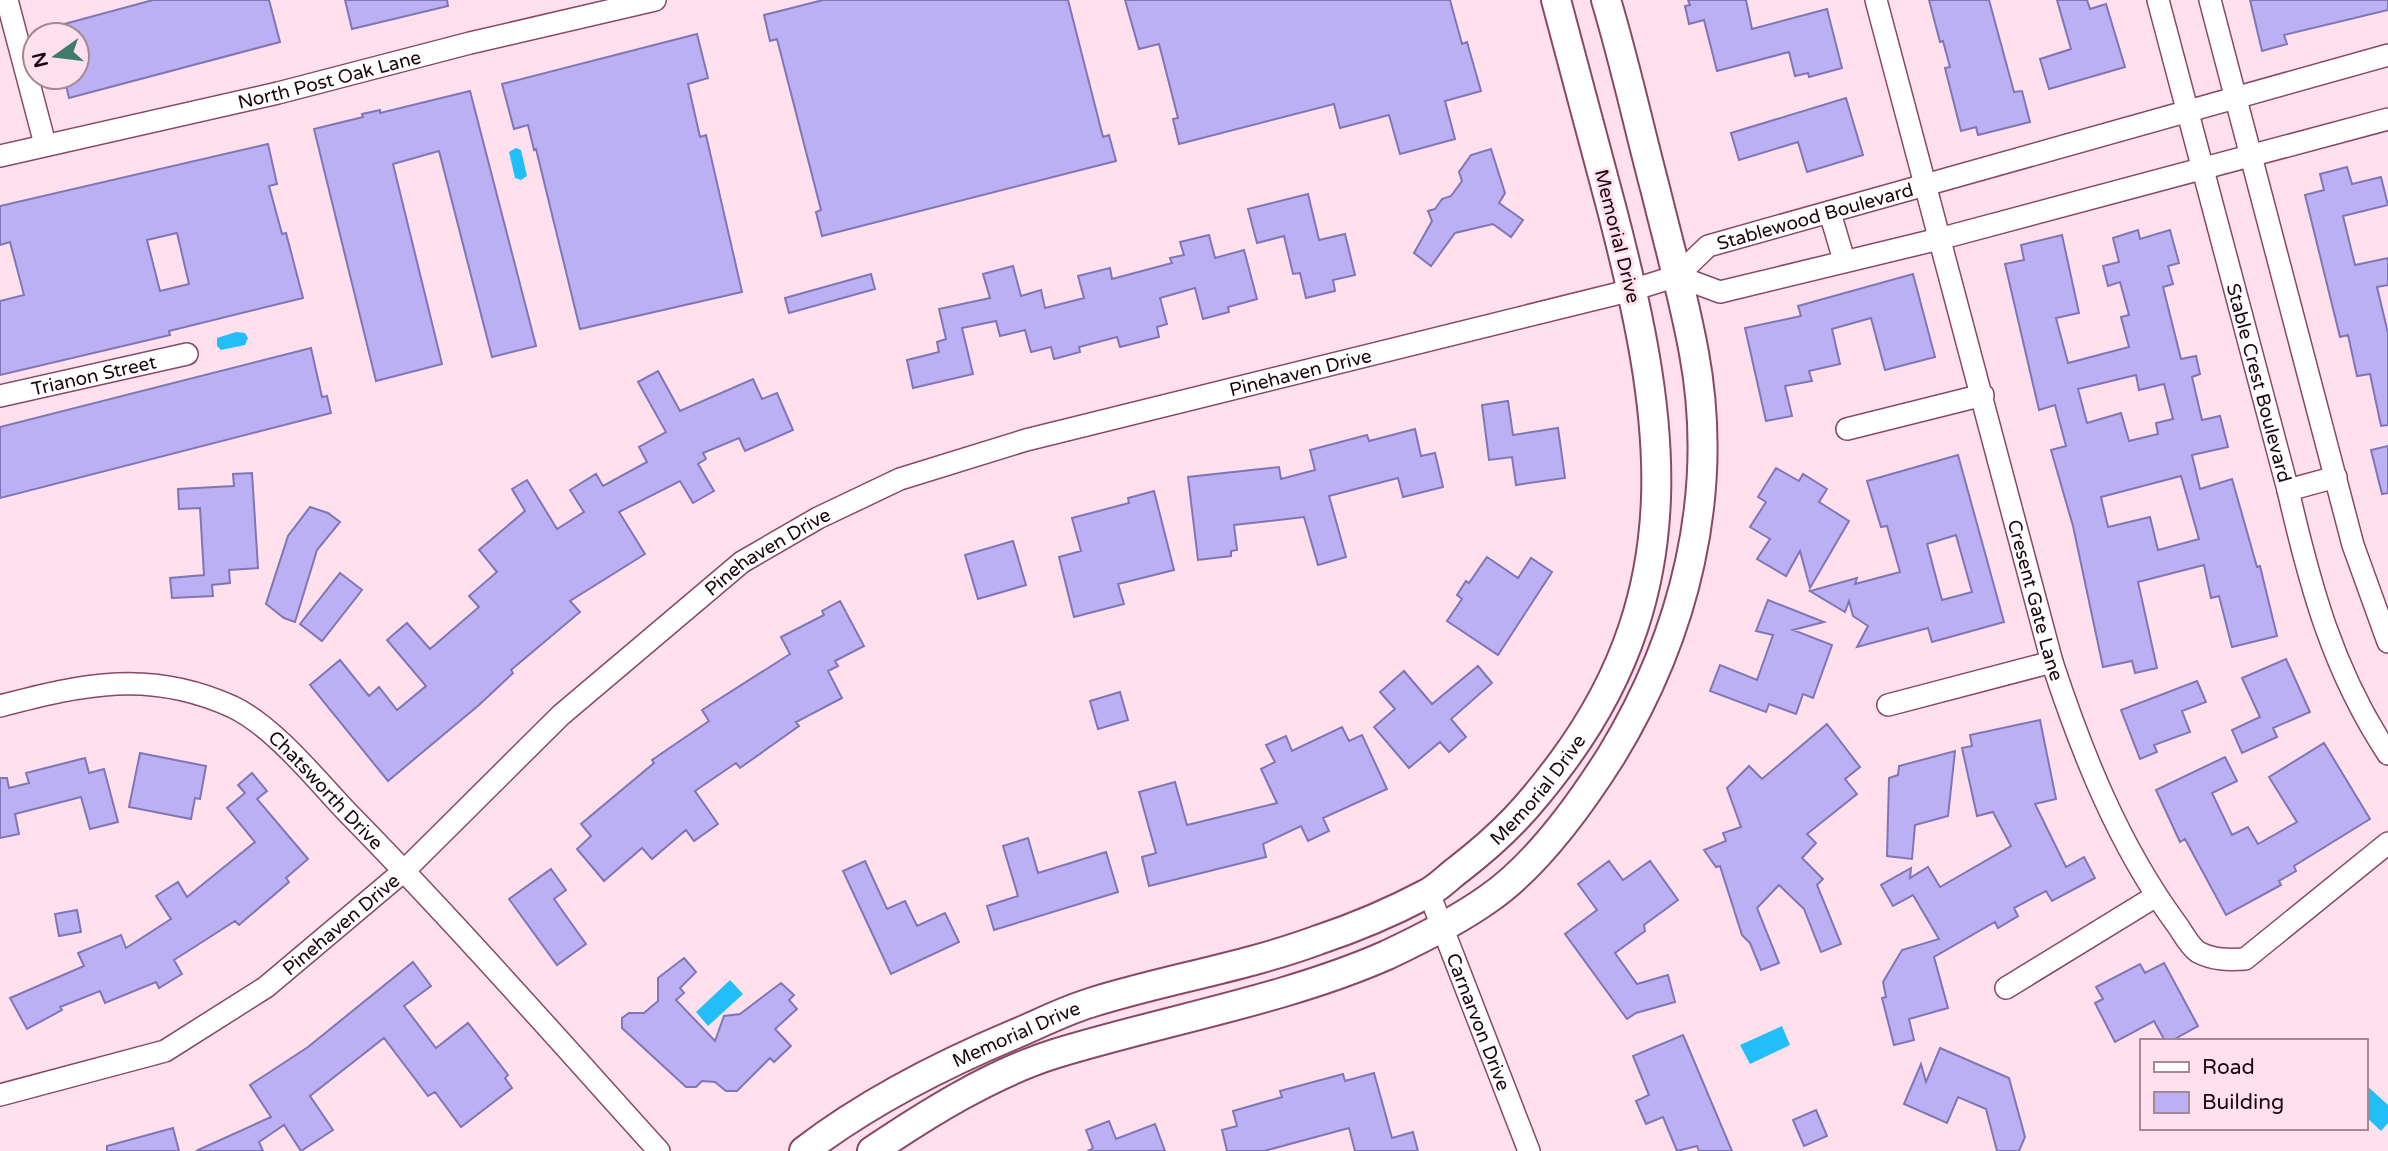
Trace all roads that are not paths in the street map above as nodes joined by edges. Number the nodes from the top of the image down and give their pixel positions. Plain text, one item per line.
1 (655, 0) edge
2 (1556, 0) edge
3 (1606, 0) edge
4 (1877, 0) edge
5 (2158, 0) edge
6 (2210, 0) edge
7 (11, 1) edge
8 (610, 5) edge
9 (2388, 55) edge
10 (2237, 96) junction
11 (2186, 109) junction
12 (2388, 119) edge
13 (46, 145) junction
14 (2251, 155) junction
15 (0, 156) edge
16 (2200, 167) junction
17 (1925, 183) junction
18 (1830, 213) junction
19 (1939, 239) junction
20 (1844, 260) junction
21 (1677, 276) junction
22 (1633, 290) junction
23 (187, 354) dead end
24 (1983, 395) junction
25 (0, 396) edge
26 (1847, 429) dead end
27 (2336, 477) junction
28 (2288, 490) junction
29 (2388, 642) edge
30 (2052, 662) junction
31 (1888, 705) dead end
32 (0, 706) edge
33 (2388, 754) edge
34 (2388, 844) edge
35 (405, 870) junction
36 (1429, 893) junction
37 (2156, 896) junction
38 (1441, 927) junction
39 (2006, 988) dead end
40 (969, 1053) junction
41 (985, 1085) junction
42 (0, 1095) edge
43 (659, 1151) edge
44 (804, 1151) edge
45 (872, 1151) edge
46 (1529, 1151) edge

1 - 8 street, North Post Oak Lane
2 - 22 main road, Memorial Drive
3 - 21 main road, Memorial Drive
4 - 17 street, Cresent Gate Lane
5 - 11 street, Stable Crest Boulevard
6 - 10 street
7 - 13 street
8 - 13 street, North Post Oak Lane
9 - 10 street, Stablewood Boulevard
10 - 11 street, Stablewood Boulevard
10 - 14 street
11 - 16 street, Stable Crest Boulevard
11 - 17 street, Stablewood Boulevard
12 - 14 street
13 - 15 street, North Post Oak Lane
14 - 16 street
14 - 27 street
16 - 19 street
16 - 28 street, Stable Crest Boulevard
17 - 18 street, Stablewood Boulevard
17 - 19 street, Cresent Gate Lane
18 - 20 street
18 - 21 street, Stablewood Boulevard
19 - 20 street
19 - 24 street, Cresent Gate Lane
20 - 21 street
21 - 22 street, Pinehaven Drive
21 - 38 main road, Memorial Drive
22 - 35 street, Pinehaven Drive
22 - 36 main road, Memorial Drive
23 - 25 street, Trianon Street
24 - 26 street
24 - 30 street, Cresent Gate Lane
27 - 28 street
27 - 29 street
28 - 33 street, Stable Crest Boulevard
30 - 31 street
30 - 37 street, Cresent Gate Lane
32 - 35 street, Chatsworth Drive
34 - 37 street, Cresent Gate Lane
35 - 42 street, Pinehaven Drive
35 - 43 street, Chatsworth Drive
36 - 38 street, Carnarvon Drive
36 - 40 main road, Memorial Drive
37 - 39 street
38 - 41 main road, Memorial Drive
38 - 46 street, Carnarvon Drive
40 - 41 main road
40 - 44 main road, Memorial Drive
41 - 45 main road, Memorial Drive

